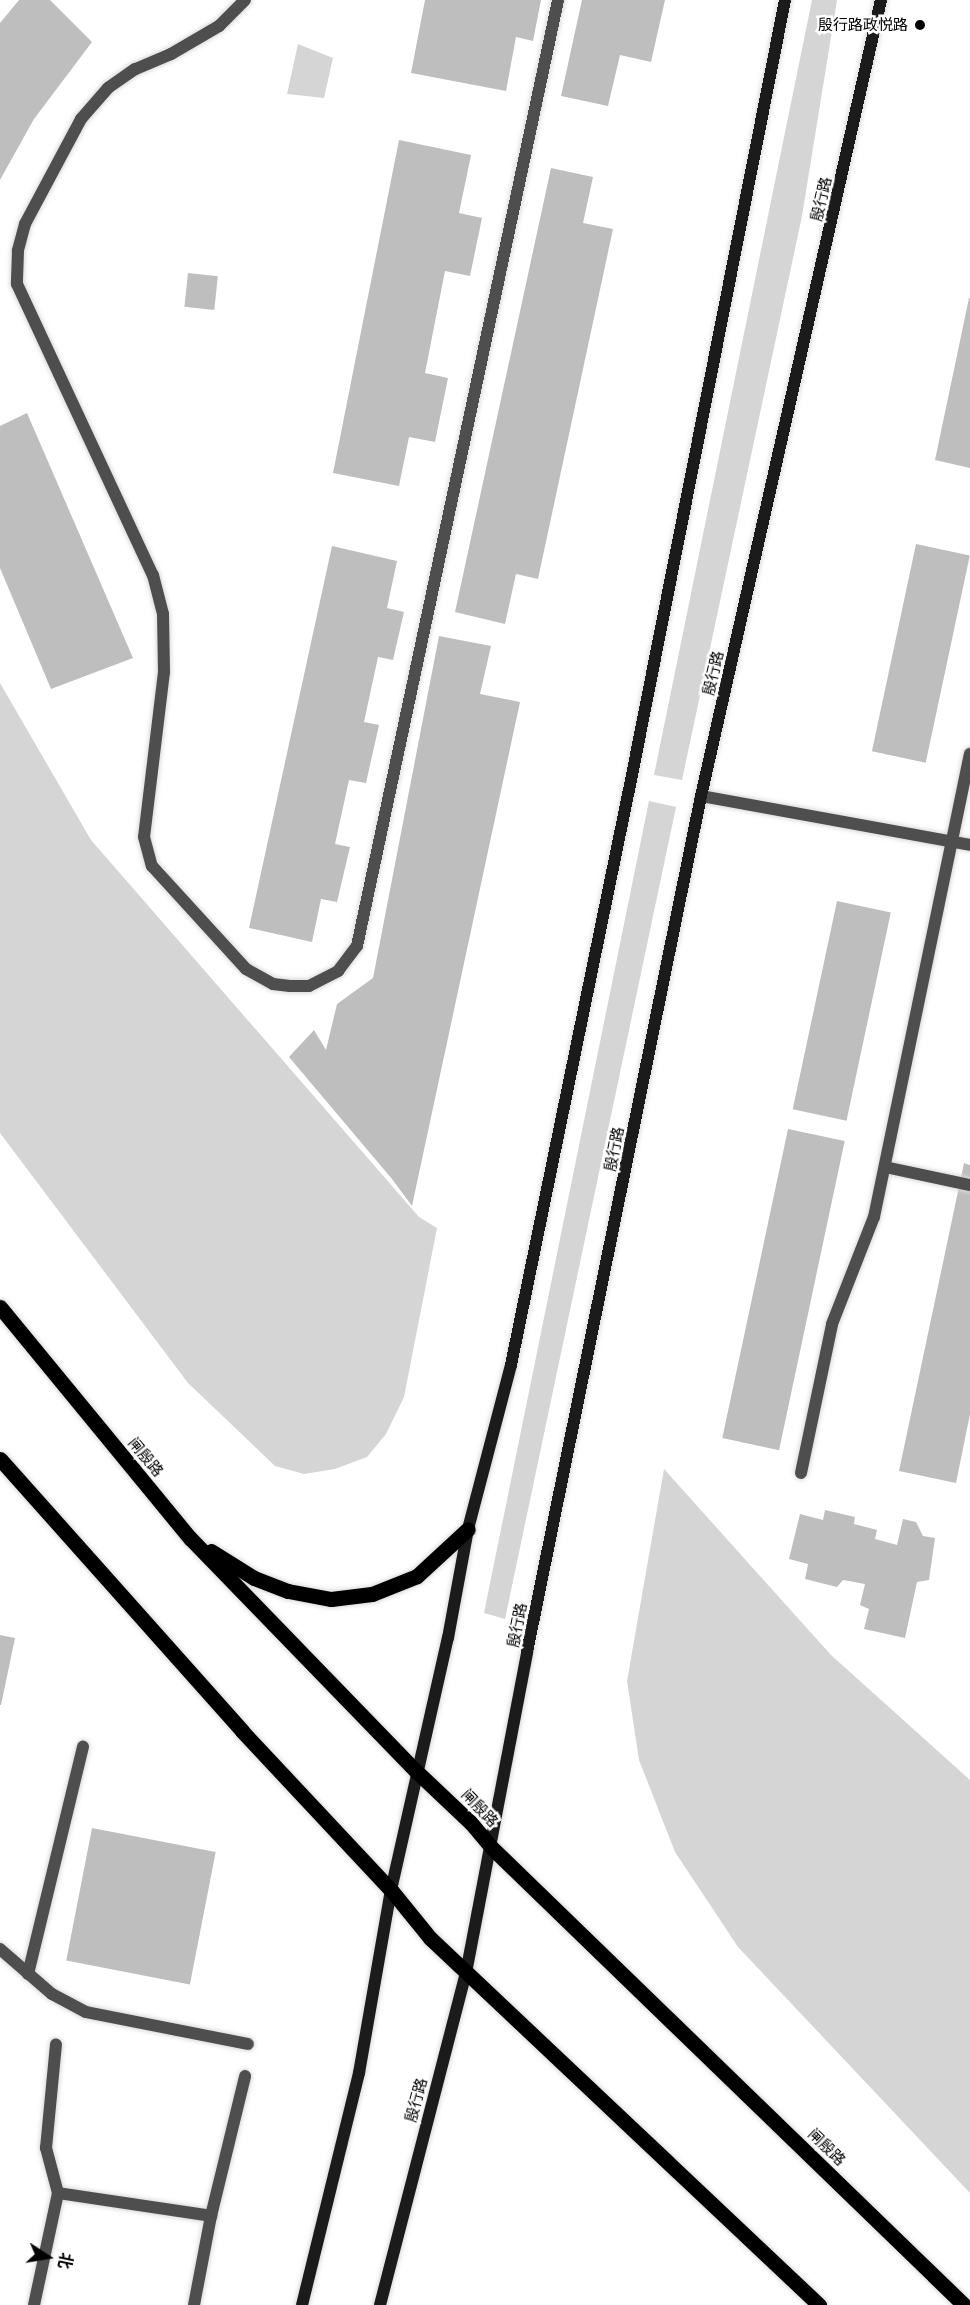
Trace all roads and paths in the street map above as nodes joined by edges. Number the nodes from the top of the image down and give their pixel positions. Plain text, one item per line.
1 (245, 0) edge
2 (558, 0) edge
3 (785, 0) edge
4 (881, 0) edge
5 (970, 754) edge
6 (701, 796) junction
7 (951, 842) junction
8 (970, 845) edge
9 (885, 1167) junction
10 (970, 1185) edge
11 (0, 1307) edge
12 (0, 1459) edge
13 (801, 1473) dead end
14 (468, 1529) junction
15 (190, 1538) junction
16 (83, 1747) dead end
17 (416, 1771) junction
18 (491, 1847) junction
19 (391, 1890) junction
20 (0, 1949) edge
21 (466, 1973) junction
22 (28, 1974) junction
23 (248, 2043) dead end
24 (56, 2044) dead end
25 (245, 2076) dead end
26 (58, 2193) junction
27 (211, 2216) junction
28 (34, 2305) edge
29 (194, 2305) edge
30 (302, 2305) edge
31 (380, 2305) edge
32 (819, 2305) edge
33 (964, 2305) edge

1 - 2 lane
3 - 14 main road
4 - 6 main road, 殷行路
5 - 7 lane
6 - 7 lane
6 - 18 main road, 殷行路
7 - 8 lane
7 - 9 lane
9 - 10 lane
9 - 13 lane
11 - 15 main road, 闸殷路
12 - 19 main road
14 - 15 main road
14 - 17 main road
15 - 17 main road, 闸殷路
16 - 22 lane
17 - 18 main road, 闸殷路
17 - 19 main road
18 - 21 main road, 殷行路
18 - 33 main road, 闸殷路
19 - 21 main road
19 - 30 main road
20 - 22 lane
21 - 31 main road, 殷行路
21 - 32 main road
22 - 23 lane
24 - 26 lane
25 - 27 lane
26 - 27 lane
26 - 28 lane
27 - 29 lane

